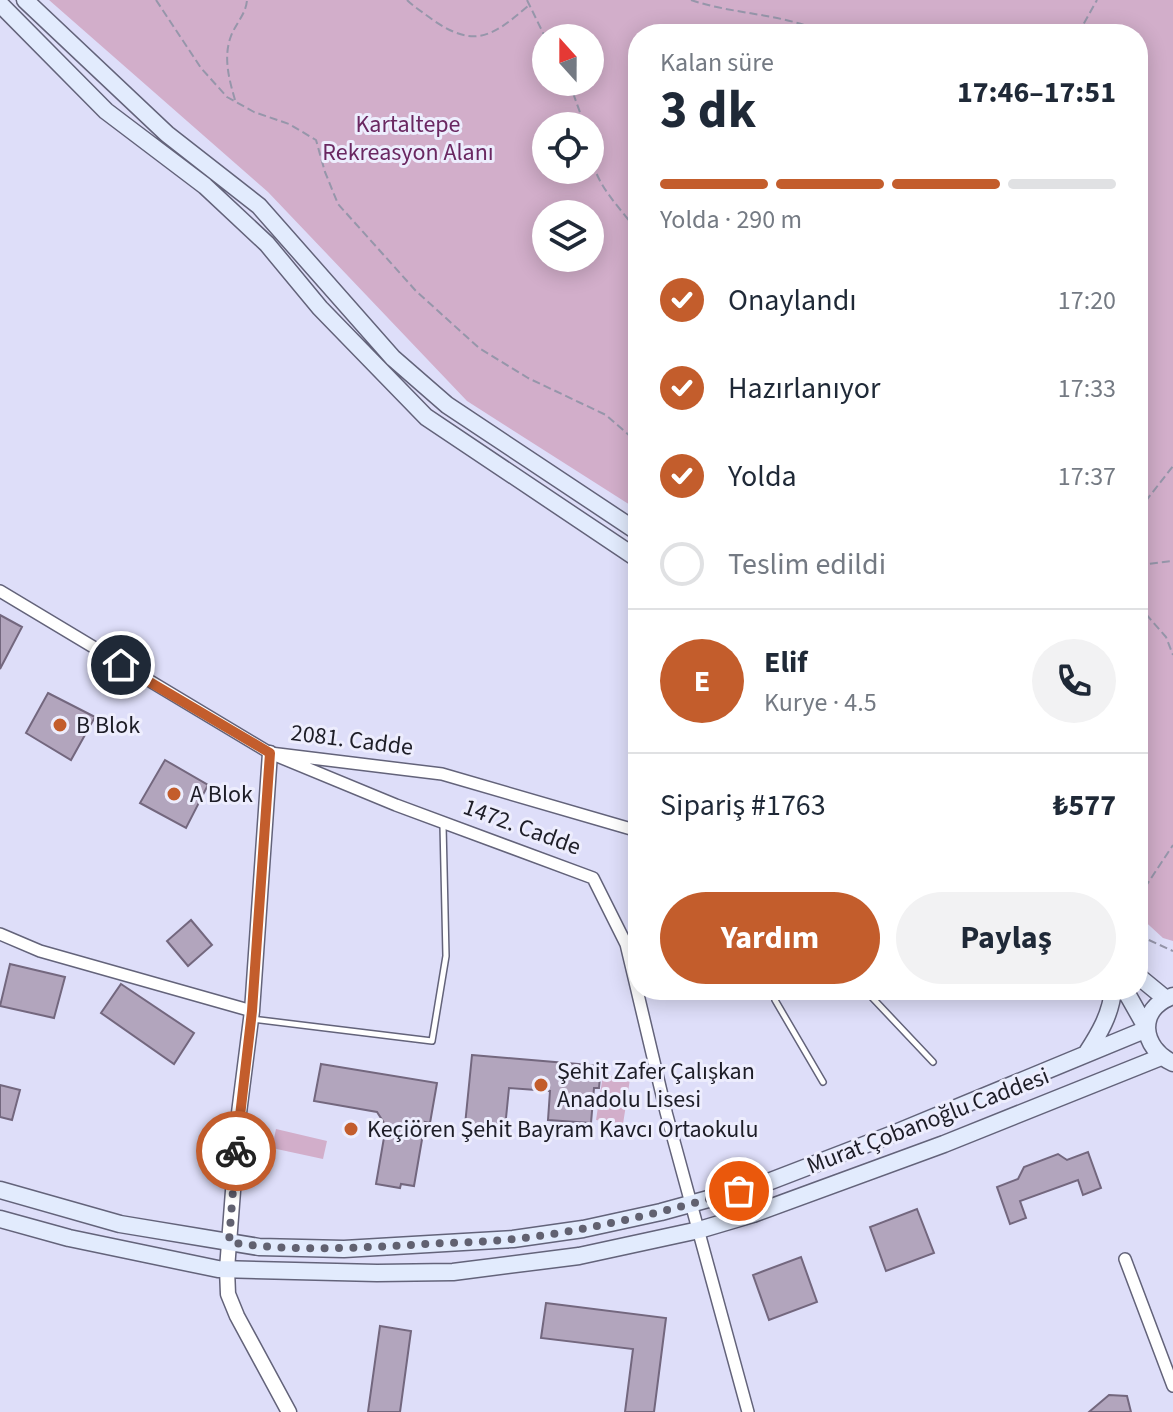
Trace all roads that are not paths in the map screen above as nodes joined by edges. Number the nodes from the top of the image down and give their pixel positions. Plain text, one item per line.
1 (25, 0) edge
2 (0, 4) edge
3 (628, 525) edge
4 (628, 552) edge
5 (0, 591) edge
6 (270, 753) junction
7 (443, 821) junction
8 (628, 828) edge
9 (0, 934) edge
10 (628, 952) edge
11 (1148, 983) edge
12 (1170, 997) edge
13 (639, 1000) edge
14 (775, 1000) edge
15 (874, 1000) edge
16 (1112, 1000) edge
17 (1131, 1000) edge
18 (252, 1015) junction
19 (1147, 1029) junction
20 (1086, 1055) junction
21 (1170, 1061) edge
22 (933, 1062) dead end
23 (823, 1082) dead end
24 (0, 1190) edge
25 (692, 1204) junction
26 (0, 1219) edge
27 (699, 1230) junction
28 (229, 1242) junction
29 (1125, 1259) dead end
30 (227, 1269) junction
31 (1173, 1386) edge
32 (289, 1412) edge
33 (748, 1412) edge

1 - 3 main road
2 - 4 main road
5 - 6 street, 2081. Cadde
6 - 7 street, 1472. Cadde
6 - 8 street, 2081. Cadde
6 - 18 street
7 - 10 street, 1472. Cadde
7 - 18 lane
9 - 18 street
11 - 12 main road
12 - 19 main road
13 - 25 street, 1472. Cadde
14 - 23 lane
15 - 22 lane
16 - 20 main road
17 - 19 main road
18 - 28 street
19 - 20 main road, Murat Çobanoğlu Caddesi
19 - 21 main road
20 - 25 main road, Murat Çobanoğlu Caddesi
21 - 27 main road, Murat Çobanoğlu Caddesi
24 - 28 main road, Murat Çobanoğlu Caddesi
25 - 27 street, 1472. Cadde
25 - 28 main road, Murat Çobanoğlu Caddesi
26 - 30 main road, Murat Çobanoğlu Caddesi
27 - 30 main road, Murat Çobanoğlu Caddesi
27 - 33 street, 1472. Cadde
28 - 30 street
29 - 31 street
30 - 32 street

